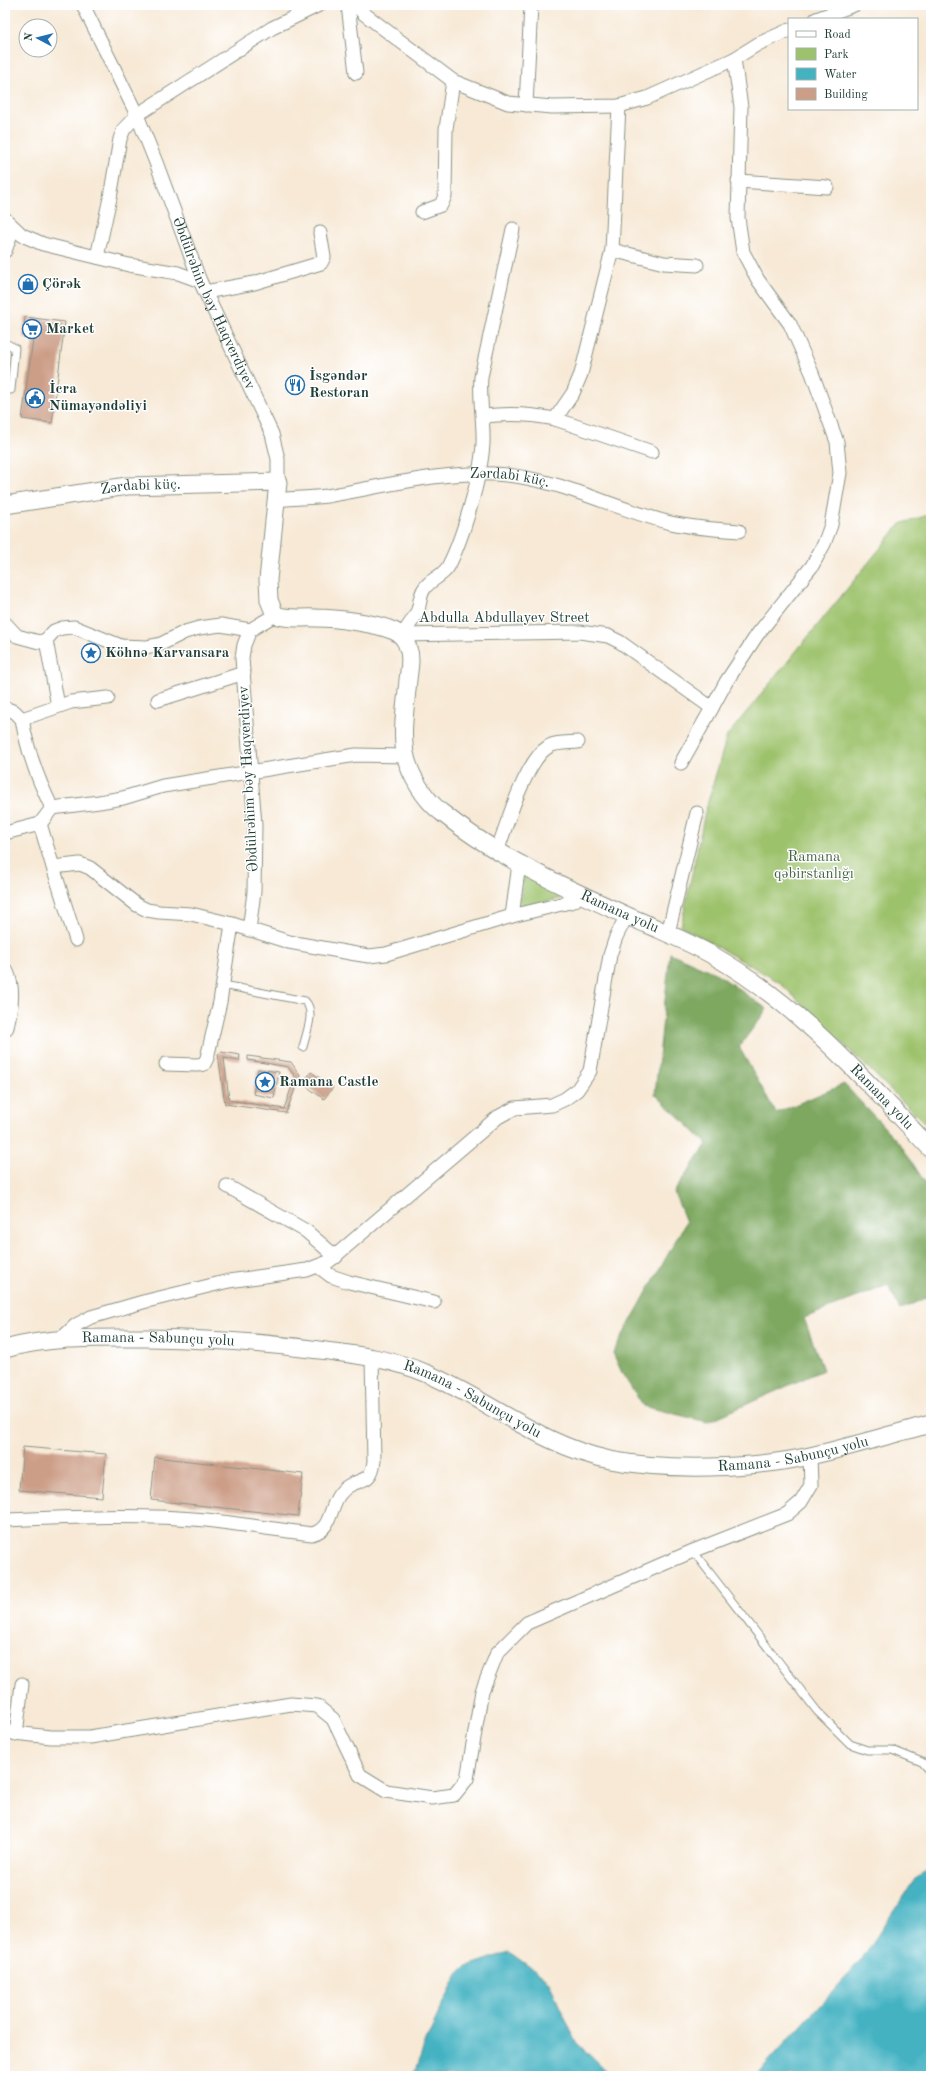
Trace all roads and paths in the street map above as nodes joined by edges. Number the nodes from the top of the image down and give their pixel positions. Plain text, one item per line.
1 (83, 5) edge
2 (319, 5) edge
3 (348, 5) edge
4 (357, 5) edge
5 (531, 5) edge
6 (854, 5) edge
7 (819, 18) edge
8 (788, 30) edge
9 (734, 59) junction
10 (356, 73) dead end
11 (453, 82) junction
12 (526, 104) junction
13 (619, 106) junction
14 (137, 116) junction
15 (738, 181) junction
16 (827, 187) dead end
17 (422, 212) dead end
18 (9, 224) edge
19 (513, 229) dead end
20 (320, 233) dead end
21 (612, 250) junction
22 (5, 251) edge
23 (98, 257) junction
24 (697, 265) dead end
25 (202, 287) junction
26 (5, 343) edge
27 (11, 390) dead end
28 (484, 416) junction
29 (555, 419) junction
30 (652, 452) dead end
31 (478, 474) junction
32 (278, 482) junction
33 (276, 500) junction
34 (5, 504) edge
35 (739, 531) dead end
36 (275, 615) junction
37 (5, 623) edge
38 (250, 630) junction
39 (402, 635) junction
40 (46, 640) junction
41 (244, 673) junction
42 (108, 698) dead end
43 (158, 700) dead end
44 (58, 706) junction
45 (5, 708) edge
46 (712, 708) junction
47 (22, 719) junction
48 (578, 742) dead end
49 (406, 756) junction
50 (681, 762) dead end
51 (251, 773) junction
52 (52, 808) junction
53 (697, 813) dead end
54 (40, 824) junction
55 (5, 833) edge
56 (497, 852) junction
57 (519, 864) junction
58 (53, 867) junction
59 (580, 893) junction
60 (627, 915) junction
61 (512, 916) junction
62 (232, 924) junction
63 (249, 930) junction
64 (668, 933) junction
65 (76, 940) dead end
66 (5, 972) edge
67 (223, 985) junction
68 (5, 1027) edge
69 (303, 1047) dead end
70 (166, 1064) dead end
71 (931, 1149) edge
72 (227, 1186) dead end
73 (336, 1257) junction
74 (319, 1267) junction
75 (434, 1302) dead end
76 (61, 1339) junction
77 (5, 1349) edge
78 (372, 1357) junction
79 (931, 1424) edge
80 (810, 1456) junction
81 (5, 1520) edge
82 (693, 1551) junction
83 (22, 1684) dead end
84 (10, 1733) edge
85 (931, 1772) edge

1 - 14 street, Əbdülrəhim bəy Haqverdiyev
2 - 14 street
3 - 10 street
4 - 11 street
5 - 12 street
6 - 7 street
8 - 9 street
9 - 13 street
9 - 15 street
11 - 12 street
11 - 17 street
12 - 13 street
13 - 21 street
14 - 23 street
14 - 25 street, Əbdülrəhim bəy Haqverdiyev
15 - 16 street
15 - 46 street
18 - 22 street
18 - 23 street
19 - 28 street
20 - 25 street
21 - 24 street
21 - 29 street
23 - 25 street
25 - 32 street, Əbdülrəhim bəy Haqverdiyev
26 - 27 lane
28 - 29 street
28 - 31 street
29 - 30 street
31 - 33 street, Zərdabi küç.
31 - 35 street, Zərdabi küç.
31 - 39 street
32 - 33 street, Əbdülrəhim bəy Haqverdiyev
32 - 34 street, Zərdabi küç.
33 - 36 street, Əbdülrəhim bəy Haqverdiyev
36 - 38 street
36 - 39 street
37 - 40 street
38 - 40 street
38 - 41 street, Əbdülrəhim bəy Haqverdiyev
39 - 46 street, Abdulla Abdullayev Street
39 - 49 street, Ramana yolu
40 - 44 street
41 - 43 street
41 - 51 street, Əbdülrəhim bəy Haqverdiyev
42 - 44 street
44 - 47 street
45 - 47 street
46 - 50 street
47 - 52 street
48 - 56 street
49 - 51 street
49 - 56 street, Ramana yolu
51 - 52 street
51 - 63 street, Əbdülrəhim bəy Haqverdiyev
52 - 54 street
53 - 64 street
54 - 55 street
54 - 58 street
56 - 57 street, Ramana yolu
57 - 59 street, Ramana yolu
57 - 61 street
58 - 62 street
58 - 65 street
59 - 60 street, Ramana yolu
59 - 61 street
60 - 64 street, Ramana yolu
60 - 73 street
61 - 63 street
62 - 63 street
62 - 67 street
64 - 71 street, Ramana yolu
66 - 68 street
67 - 69 lane
67 - 70 street
72 - 73 street
73 - 74 street
74 - 75 street
74 - 76 street
76 - 77 street, Ramana - Sabunçu yolu
76 - 78 street, Ramana - Sabunçu yolu
78 - 80 street, Ramana - Sabunçu yolu
78 - 81 street
79 - 80 street, Ramana - Sabunçu yolu
80 - 82 street
82 - 84 street
82 - 85 lane
83 - 84 street

